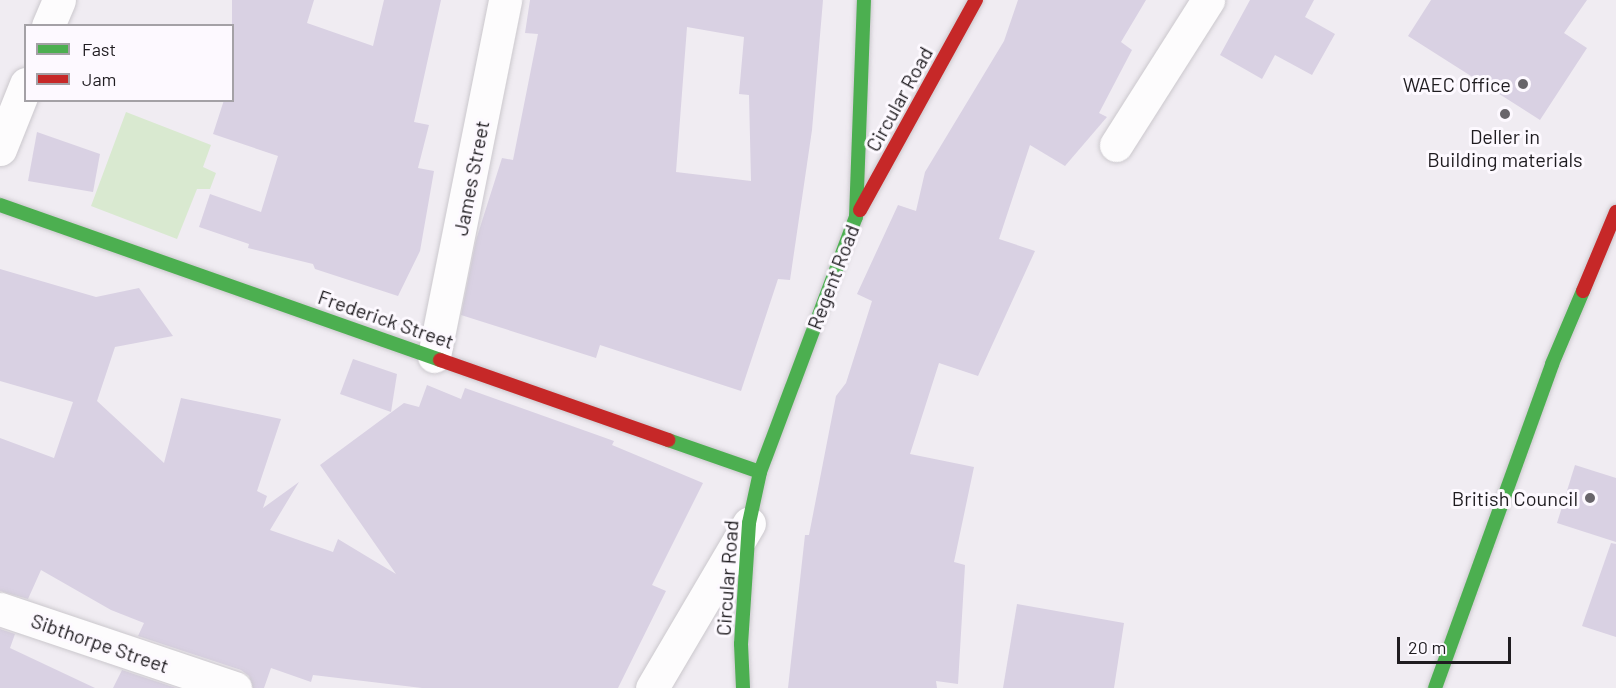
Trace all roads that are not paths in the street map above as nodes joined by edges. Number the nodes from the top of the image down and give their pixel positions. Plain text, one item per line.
1 (58, 0) edge
2 (505, 0) edge
3 (864, 0) edge
4 (976, 0) edge
5 (1208, 0) edge
6 (49, 24) edge
7 (24, 89) edge
8 (1116, 145) dead end
9 (0, 148) edge
10 (0, 205) edge
11 (1616, 212) edge
12 (856, 217) junction
13 (434, 356) junction
14 (760, 472) junction
15 (749, 522) junction
16 (0, 609) edge
17 (235, 688) edge
18 (652, 688) edge
19 (743, 688) edge
20 (1435, 688) edge

1 - 6 street
2 - 13 street, James Street
3 - 12 street, Regent Road
4 - 12 street, Circular Road
5 - 8 street
7 - 9 street
10 - 13 street, Frederick Street
11 - 20 street
12 - 14 street, Regent Road
13 - 14 street, Frederick Street
14 - 15 street, Circular Road
15 - 18 street
15 - 19 street, Circular Road
16 - 17 street, Sibthorpe Street

